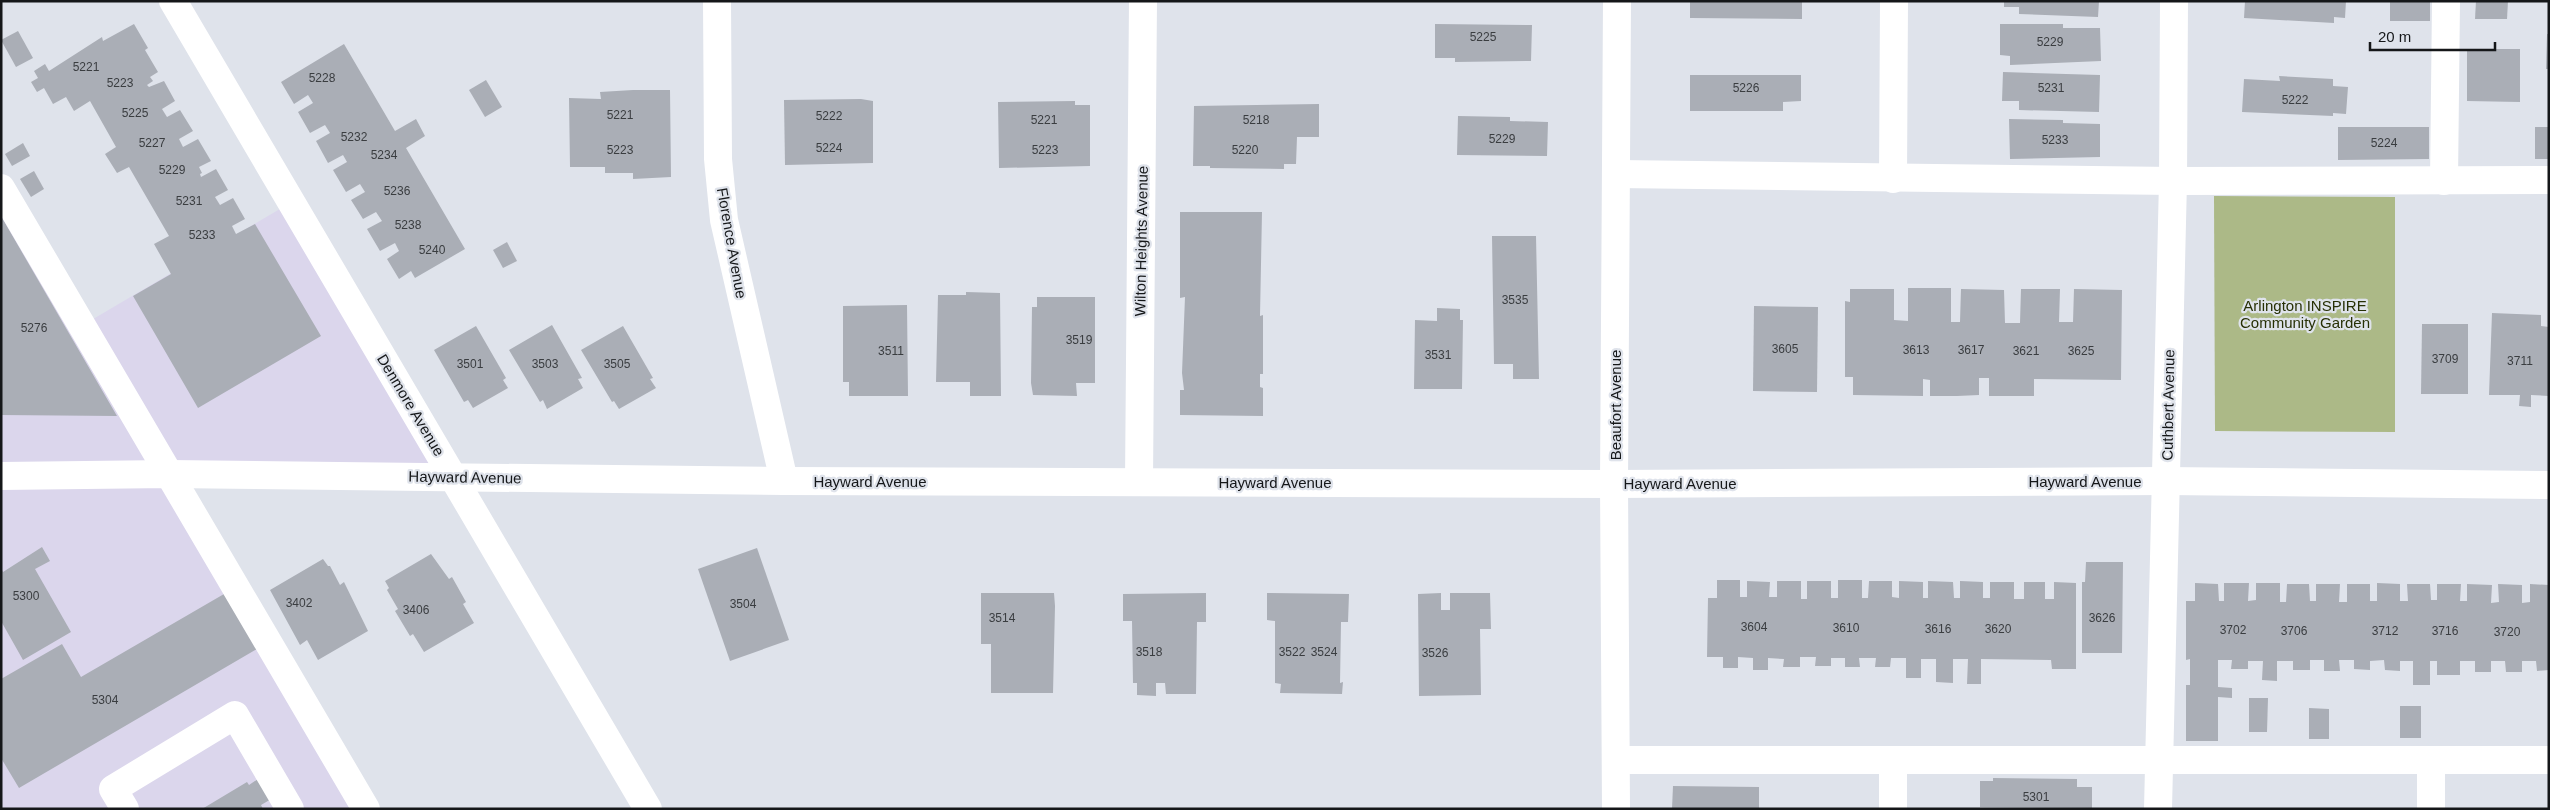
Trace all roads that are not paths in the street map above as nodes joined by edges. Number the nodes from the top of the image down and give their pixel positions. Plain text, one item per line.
1 (173, 1) edge
2 (718, 1) edge
3 (1143, 1) edge
4 (1617, 1) edge
5 (1894, 1) edge
6 (2174, 1) edge
7 (2446, 1) edge
8 (1616, 174) junction
9 (1892, 179) junction
10 (2549, 180) edge
11 (2173, 181) junction
12 (2444, 181) junction
13 (1, 188) edge
14 (169, 474) junction
15 (1, 476) edge
16 (453, 476) junction
17 (784, 481) junction
18 (2166, 481) junction
19 (1139, 482) junction
20 (1614, 484) junction
21 (2549, 486) edge
22 (1616, 760) junction
23 (1893, 760) junction
24 (2158, 760) junction
25 (2431, 760) junction
26 (2549, 760) edge
27 (125, 809) edge
28 (290, 809) edge
29 (366, 809) edge
30 (648, 809) edge
31 (1616, 809) edge
32 (1893, 809) edge
33 (2158, 809) edge
34 (2430, 809) edge

1 - 16 street, Denmore Avenue
2 - 17 street, Florence Avenue
3 - 19 street, Wilton Heights Avenue
4 - 8 street, Beaufort Avenue
5 - 9 street
6 - 11 street, Cuthbert Avenue
7 - 12 street
8 - 9 street
8 - 20 street, Beaufort Avenue
9 - 11 street
10 - 12 street
11 - 12 street
11 - 18 street, Cuthbert Avenue
13 - 14 street
14 - 15 street, Hayward Avenue
14 - 16 street, Hayward Avenue
14 - 29 street
16 - 17 street, Hayward Avenue
16 - 30 street, Denmore Avenue
17 - 19 street, Hayward Avenue
18 - 20 street, Hayward Avenue
18 - 21 street, Hayward Avenue
18 - 24 street, Cuthbert Avenue
19 - 20 street, Hayward Avenue
20 - 22 street, Beaufort Avenue
22 - 23 street
22 - 31 street, Beaufort Avenue
23 - 24 street
23 - 32 street
24 - 25 street
24 - 33 street, Cuthbert Avenue
25 - 26 street
25 - 34 street
27 - 28 street

